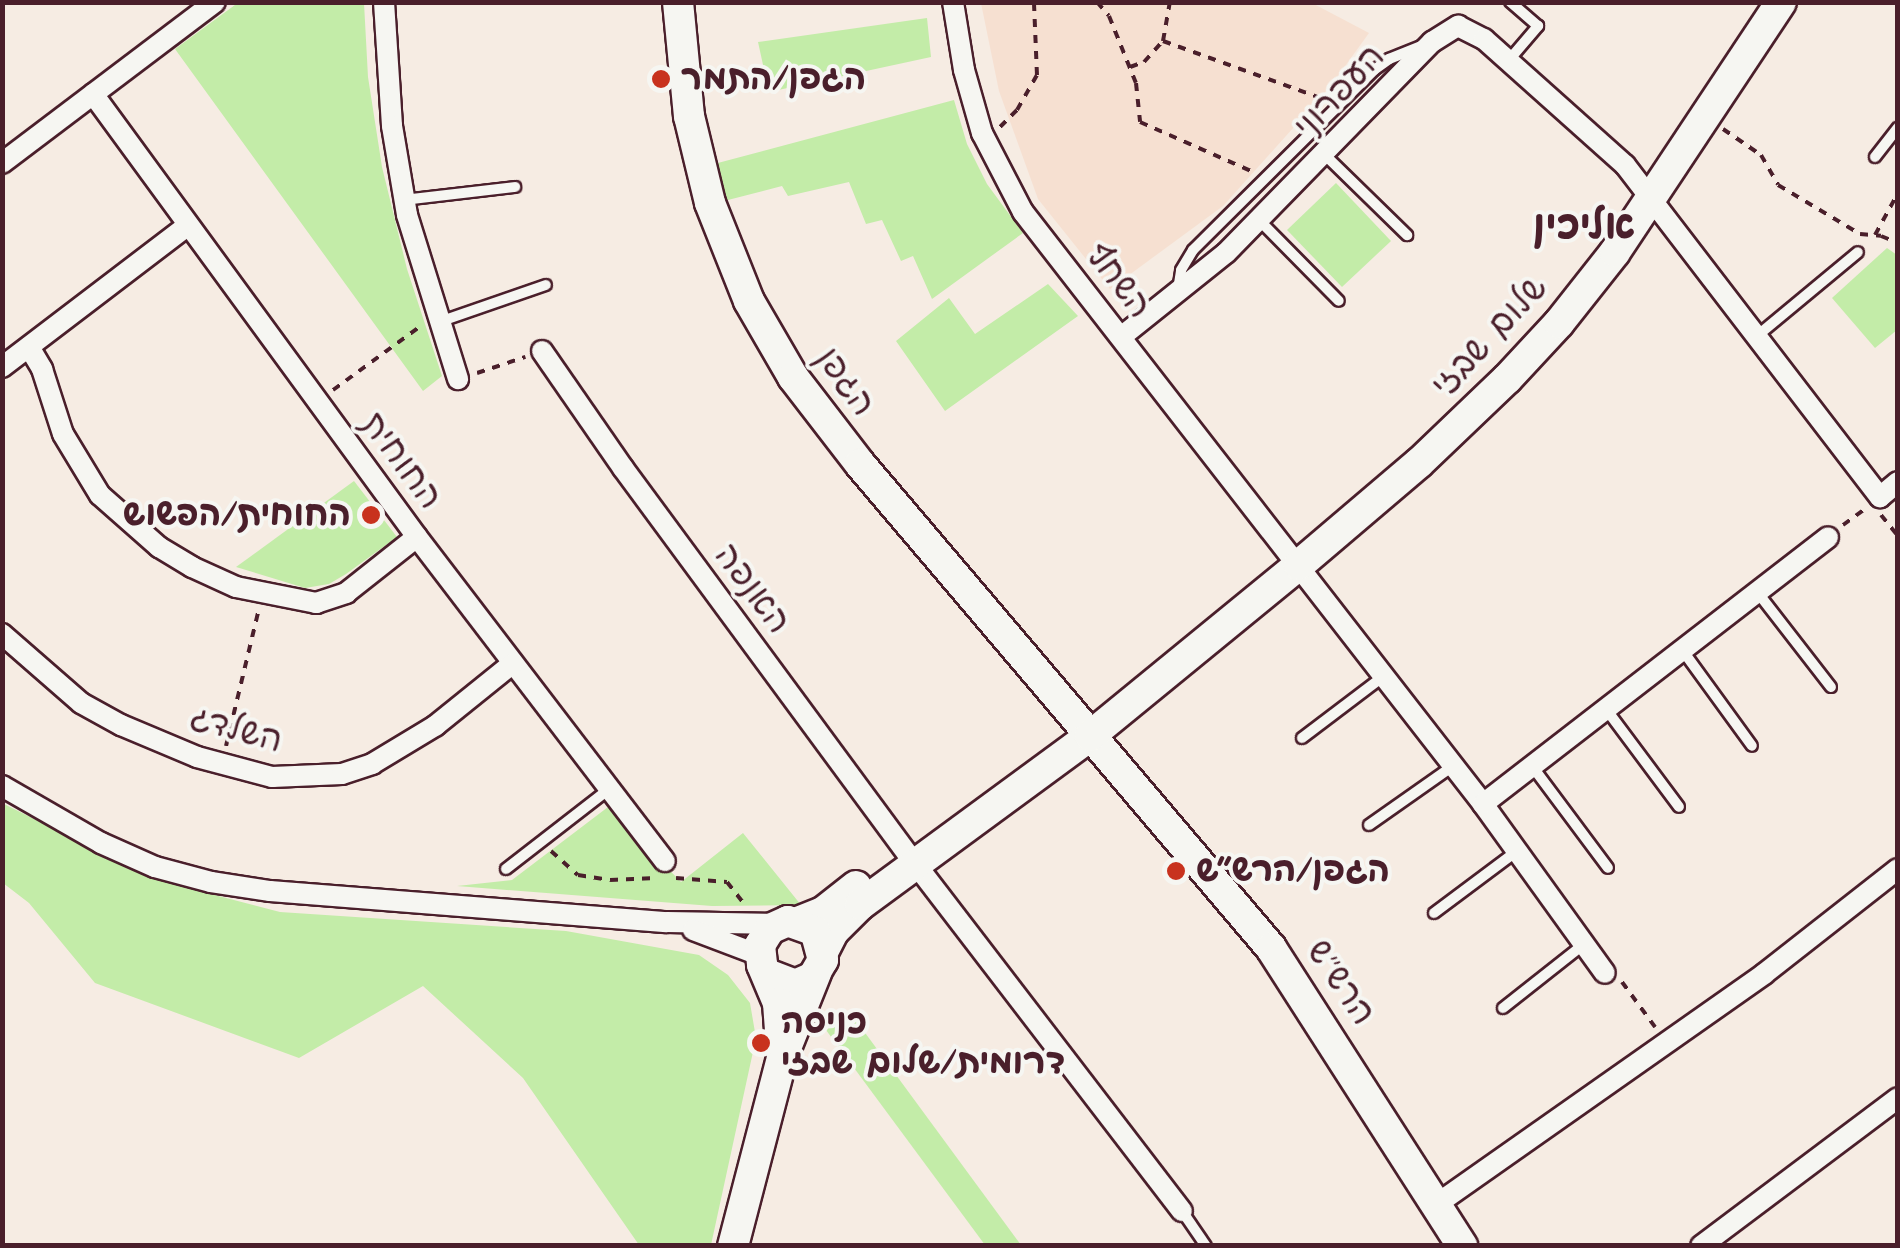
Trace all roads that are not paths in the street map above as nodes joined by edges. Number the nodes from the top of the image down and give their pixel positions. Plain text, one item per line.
1 (215, 2) edge
2 (384, 2) edge
3 (678, 2) edge
4 (953, 2) edge
5 (1510, 2) edge
6 (1781, 2) edge
7 (1432, 42) junction
8 (1508, 60) junction
9 (93, 94) junction
10 (1898, 128) edge
11 (1325, 155) junction
12 (1875, 157) dead end
13 (2, 163) edge
14 (515, 187) dead end
15 (1652, 197) junction
16 (404, 200) junction
17 (1260, 221) junction
18 (187, 226) junction
19 (1406, 236) dead end
20 (1858, 252) dead end
21 (546, 285) dead end
22 (1178, 292) junction
23 (1339, 301) dead end
24 (437, 318) junction
25 (1757, 336) junction
26 (1121, 338) junction
27 (29, 348) junction
28 (542, 351) road end
29 (2, 368) edge
30 (458, 379) road end
31 (1898, 482) edge
32 (417, 537) junction
33 (1828, 537) road end
34 (1299, 566) junction
35 (1757, 592) junction
36 (2, 634) edge
37 (1682, 650) junction
38 (513, 662) junction
39 (1384, 676) junction
40 (1831, 686) dead end
41 (1606, 708) junction
42 (1084, 729) junction
43 (1302, 738) dead end
44 (1752, 746) dead end
45 (1453, 766) junction
46 (1532, 766) junction
47 (2, 786) edge
48 (609, 789) junction
49 (1483, 804) junction
50 (1678, 807) dead end
51 (1369, 825) dead end
52 (1517, 851) junction
53 (909, 854) junction
54 (666, 861) dead end
55 (1608, 868) dead end
56 (506, 869) dead end
57 (1898, 869) edge
58 (1434, 913) dead end
59 (667, 922) junction
60 (775, 923) junction
61 (1584, 944) junction
62 (820, 961) junction
63 (763, 965) junction
64 (1606, 974) road end
65 (1503, 1008) dead end
66 (782, 1058) junction
67 (1898, 1098) edge
68 (1437, 1204) junction
69 (1182, 1212) joint
70 (733, 1246) edge
71 (1206, 1246) edge
72 (1462, 1246) edge
73 (1701, 1246) edge

1 - 9 street
2 - 16 street
3 - 42 street, הגפן
4 - 26 street, השחף
5 - 8 lane
6 - 15 street, שלום שבזי
7 - 8 street, העפרוני
7 - 11 street, העפרוני
7 - 22 lane
8 - 15 street, העפרוני
9 - 13 street
9 - 18 street, החוחית
10 - 12 lane
11 - 17 street, העפרוני
11 - 19 lane
14 - 16 lane
15 - 25 street, העפרוני
15 - 34 street, שלום שבזי
16 - 24 street
17 - 22 street, העפרוני
17 - 23 lane
18 - 27 street
18 - 32 street, החוחית
20 - 25 lane
21 - 24 lane
22 - 26 street, העפרוני
24 - 30 street
25 - 31 street, העפרוני
26 - 34 street, השחף
27 - 29 street
27 - 32 street
28 - 53 street, האנפה
32 - 38 street, החוחית
33 - 35 street
34 - 39 street, השחף
34 - 42 street, שלום שבזי
35 - 37 street
35 - 40 lane
36 - 38 street, השלדג
37 - 41 street
37 - 44 lane
38 - 48 street, החוחית
39 - 43 lane
39 - 45 street, השחף
41 - 46 street
41 - 50 lane
42 - 53 street, שלום שבזי
42 - 68 street, הרש''ש
45 - 49 street, השחף
45 - 51 lane
46 - 49 street
46 - 55 lane
47 - 59 street
48 - 54 street, החוחית
48 - 56 lane
49 - 52 street, השחף
52 - 58 lane
52 - 61 street, השחף
53 - 60 street, שלום שבזי
53 - 62 street, שלום שבזי
53 - 69 street, האנפה
57 - 68 street
59 - 60 street
59 - 63 street
60 - 62 street
60 - 63 street
61 - 64 street, השחף
61 - 65 lane
62 - 63 street
62 - 66 street, שלום שבזי
63 - 66 street
66 - 70 street
67 - 73 street
68 - 72 street, הרש''ש
69 - 71 lane

